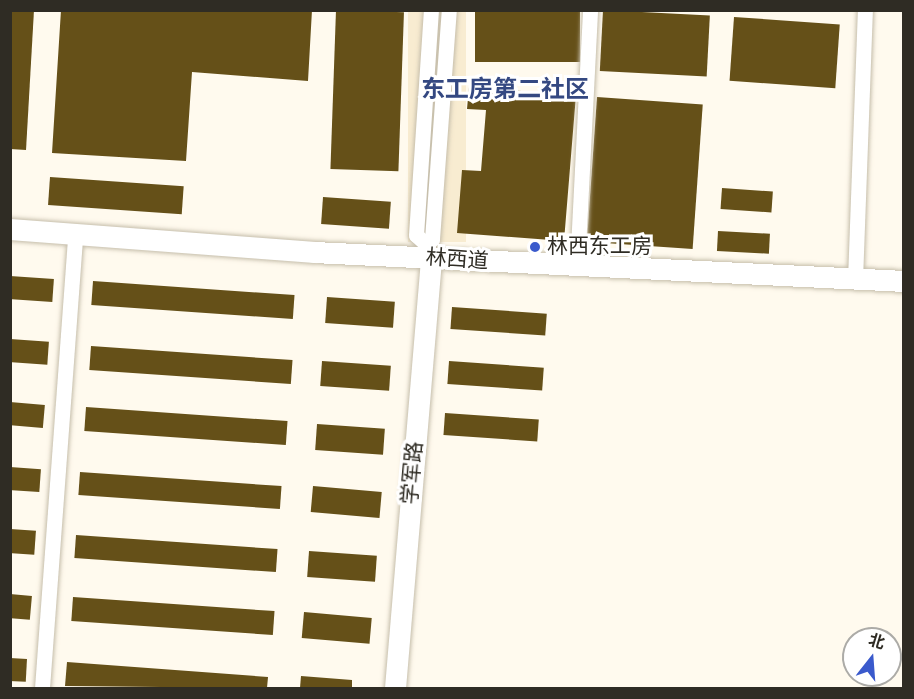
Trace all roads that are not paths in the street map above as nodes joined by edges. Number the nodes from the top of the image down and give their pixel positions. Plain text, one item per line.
1 (431, 10) edge
2 (449, 10) edge
3 (590, 10) edge
4 (865, 10) edge
5 (10, 229) edge
6 (75, 234) junction
7 (429, 251) junction
8 (577, 268) junction
9 (855, 280) junction
10 (903, 281) edge
11 (42, 688) edge
12 (395, 688) edge

1 - 7 street
2 - 7 street
3 - 8 street
4 - 9 street
5 - 6 main road, 林西道
6 - 7 main road, 林西道
6 - 11 street
7 - 8 main road, 林西道
7 - 12 main road, 学军路
8 - 9 main road, 林西道
9 - 10 main road, 林西道

